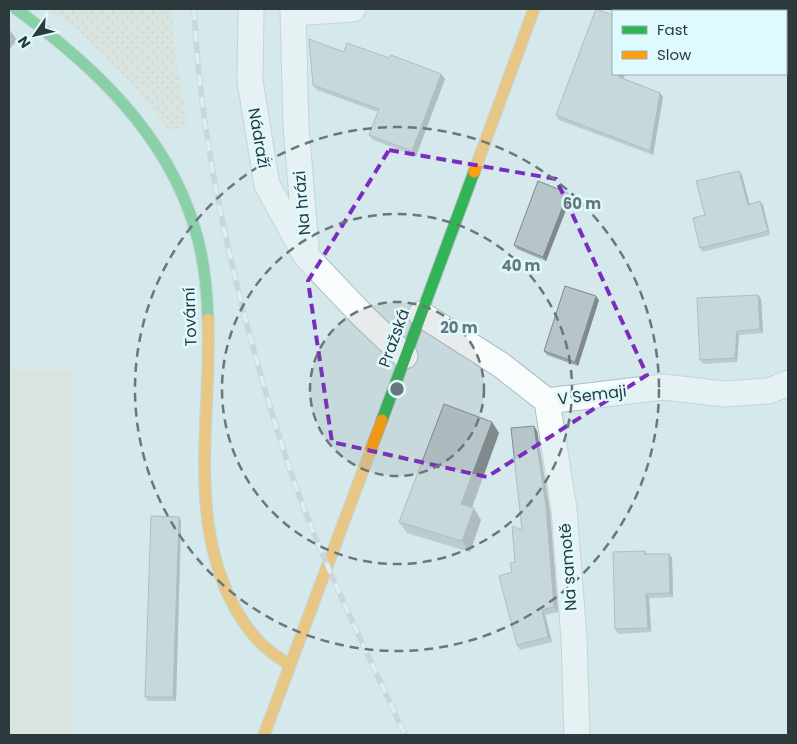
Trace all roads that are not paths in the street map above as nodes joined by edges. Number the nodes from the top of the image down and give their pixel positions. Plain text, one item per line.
1 (16, 9) edge
2 (251, 9) edge
3 (353, 9) edge
4 (534, 9) edge
5 (293, 11) edge
6 (306, 256) junction
7 (421, 314) junction
8 (405, 356) junction
9 (788, 383) edge
10 (547, 401) junction
11 (290, 665) junction
12 (264, 735) edge
13 (577, 735) edge

1 - 11 street, Tovární
2 - 6 street, Nádraží
3 - 5 street
4 - 7 street, Pražská
5 - 6 street, Na hrázi
6 - 8 street, Na hrázi
7 - 8 street, Pražská
7 - 10 street, V Semaji
8 - 11 street, Pražská
9 - 10 street, V Semaji
10 - 13 street, Na samotě
11 - 12 street, Pražská

